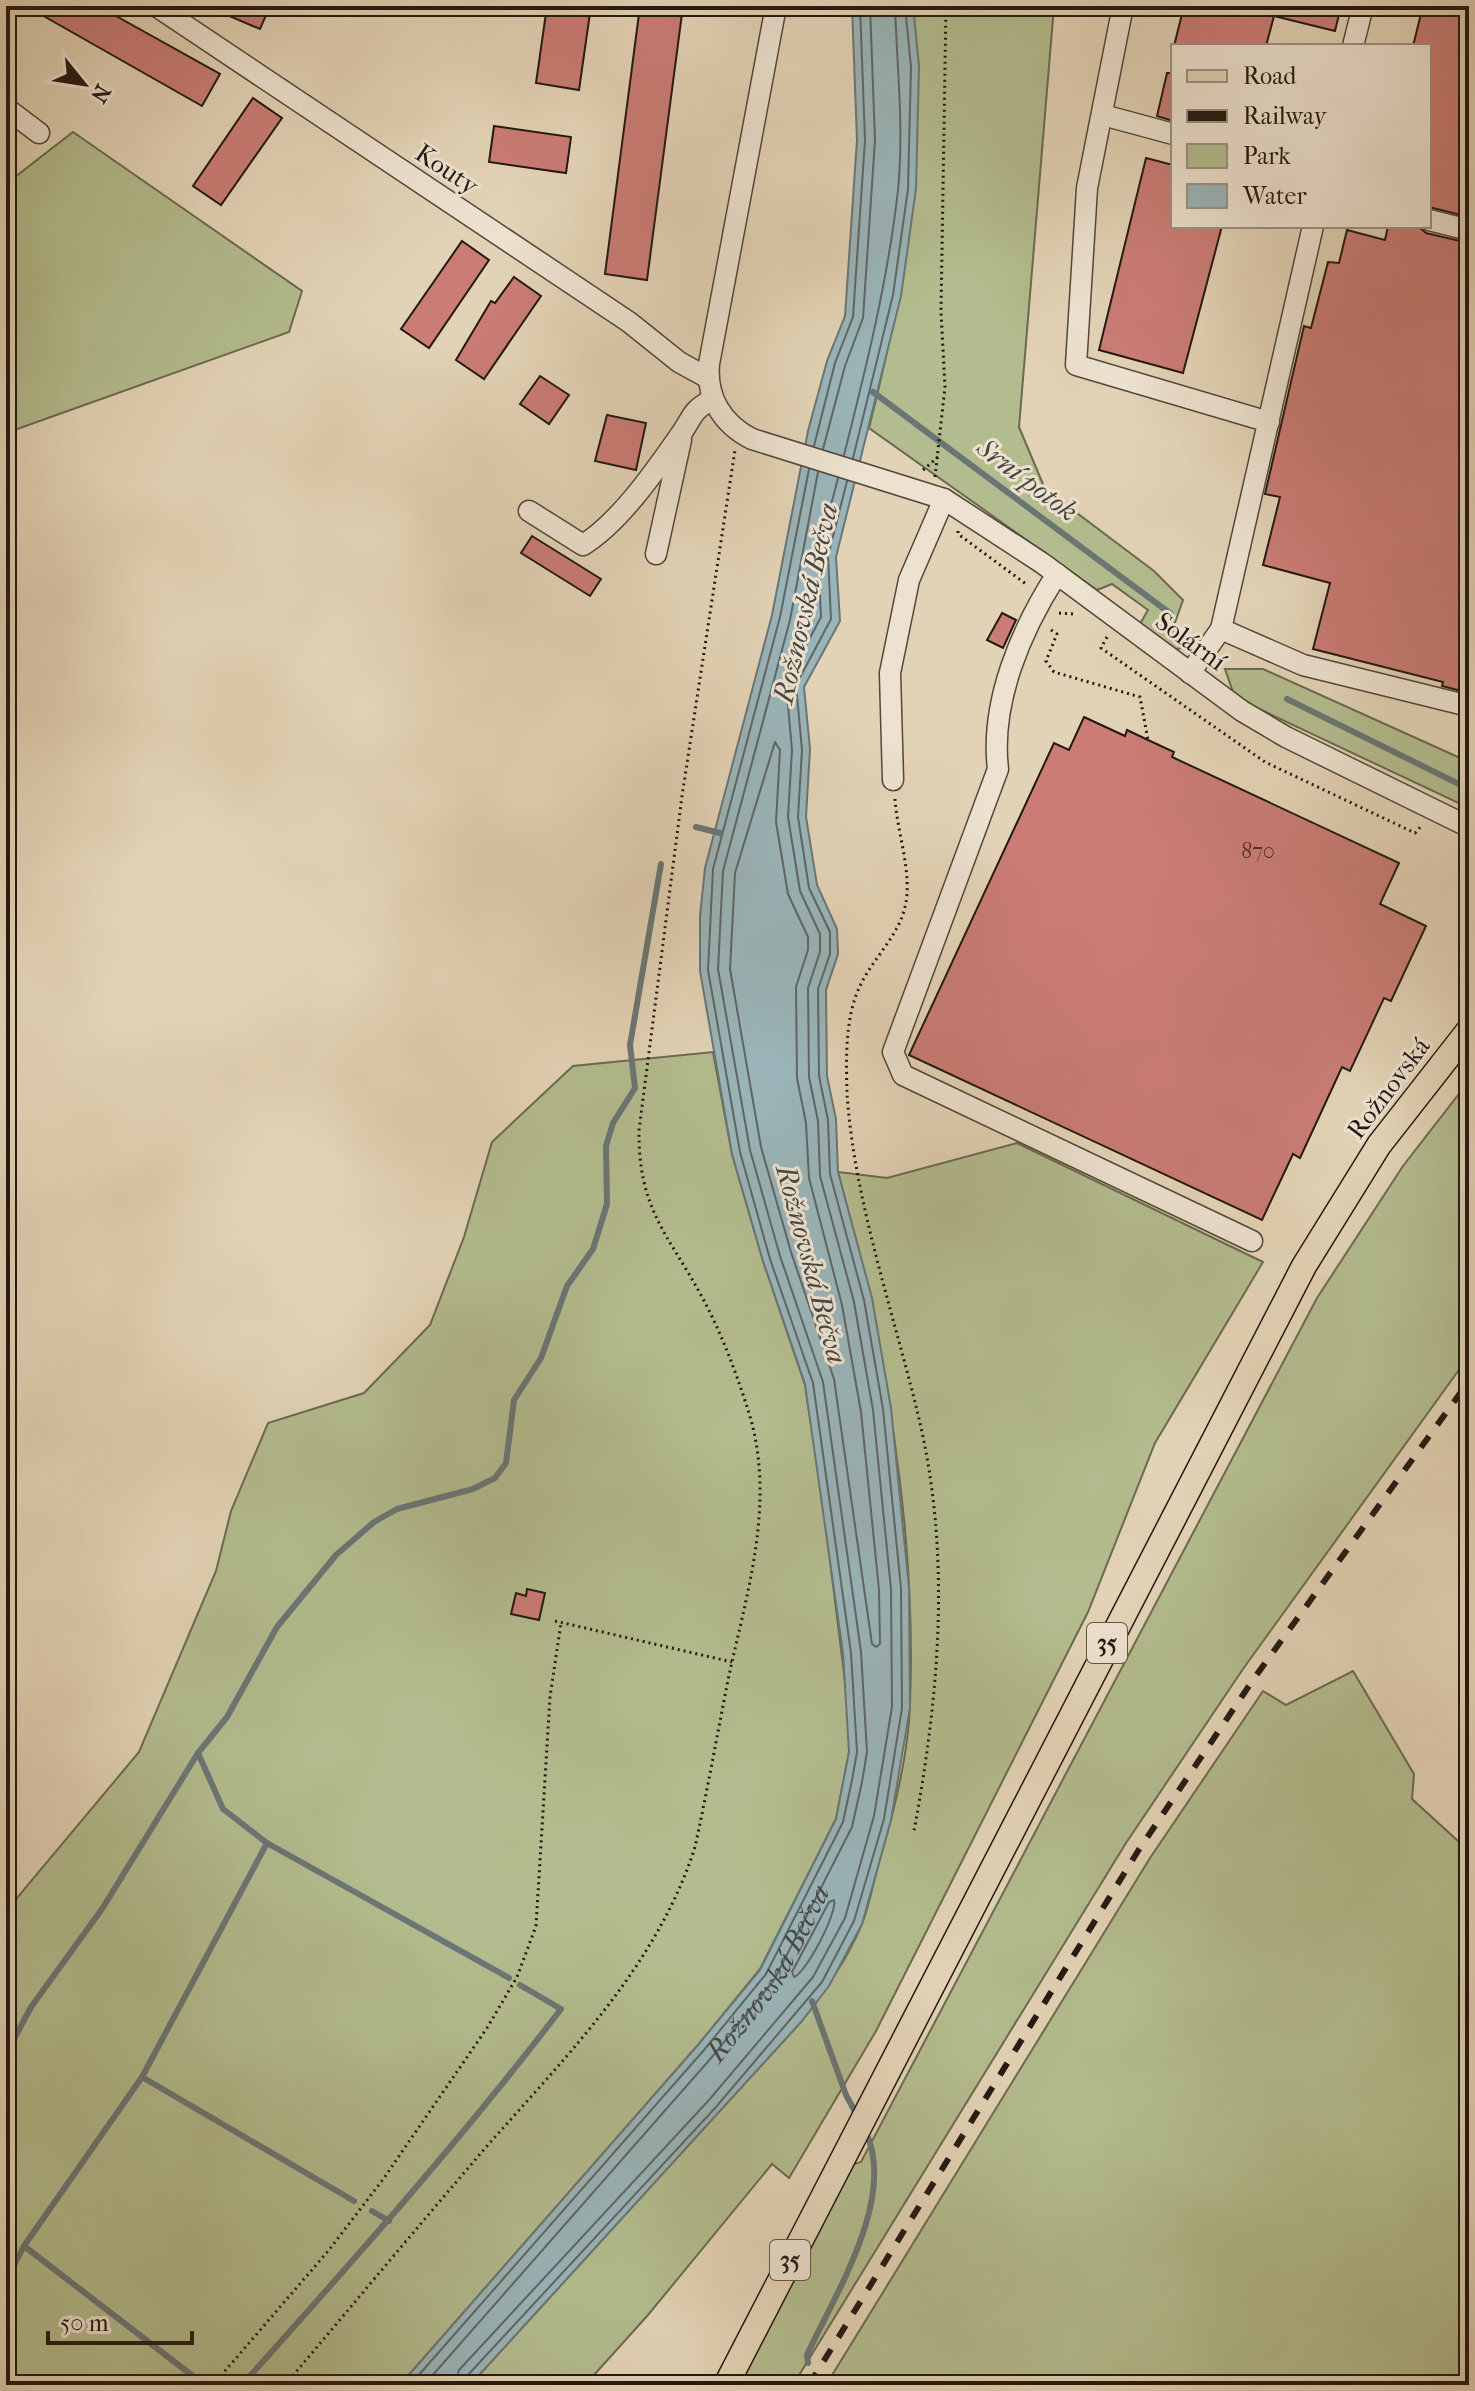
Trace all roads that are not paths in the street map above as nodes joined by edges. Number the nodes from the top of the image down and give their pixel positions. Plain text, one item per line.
1 (156, 6) edge
2 (776, 6) edge
3 (1123, 6) edge
4 (1363, 6) edge
5 (1354, 44) edge
6 (6, 108) edge
7 (1103, 115) junction
8 (39, 133) dead end
9 (1171, 133) edge
10 (1431, 220) edge
11 (1313, 228) edge
12 (1469, 230) edge
13 (708, 378) junction
14 (713, 399) junction
15 (1269, 422) junction
16 (683, 432) junction
17 (944, 499) junction
18 (529, 511) dead end
19 (656, 554) dead end
20 (1057, 574) junction
21 (1221, 629) junction
22 (1190, 673) junction
23 (1469, 706) edge
24 (893, 780) road end
25 (1469, 827) edge
26 (1469, 1030) edge
27 (1252, 1241) dead end
28 (726, 2385) edge

1 - 13 street, Kouty
2 - 13 street
3 - 7 street
4 - 5 street
6 - 8 street
7 - 9 street
7 - 15 street
10 - 12 street
11 - 15 street
13 - 14 street
14 - 16 street
14 - 17 street, Solární
15 - 21 street
16 - 18 street
16 - 19 street
17 - 20 street, Solární
17 - 24 street
20 - 22 street, Solární
20 - 27 street
21 - 22 street
21 - 23 street
22 - 25 street, Solární
26 - 28 main road, Rožnovská / 35

